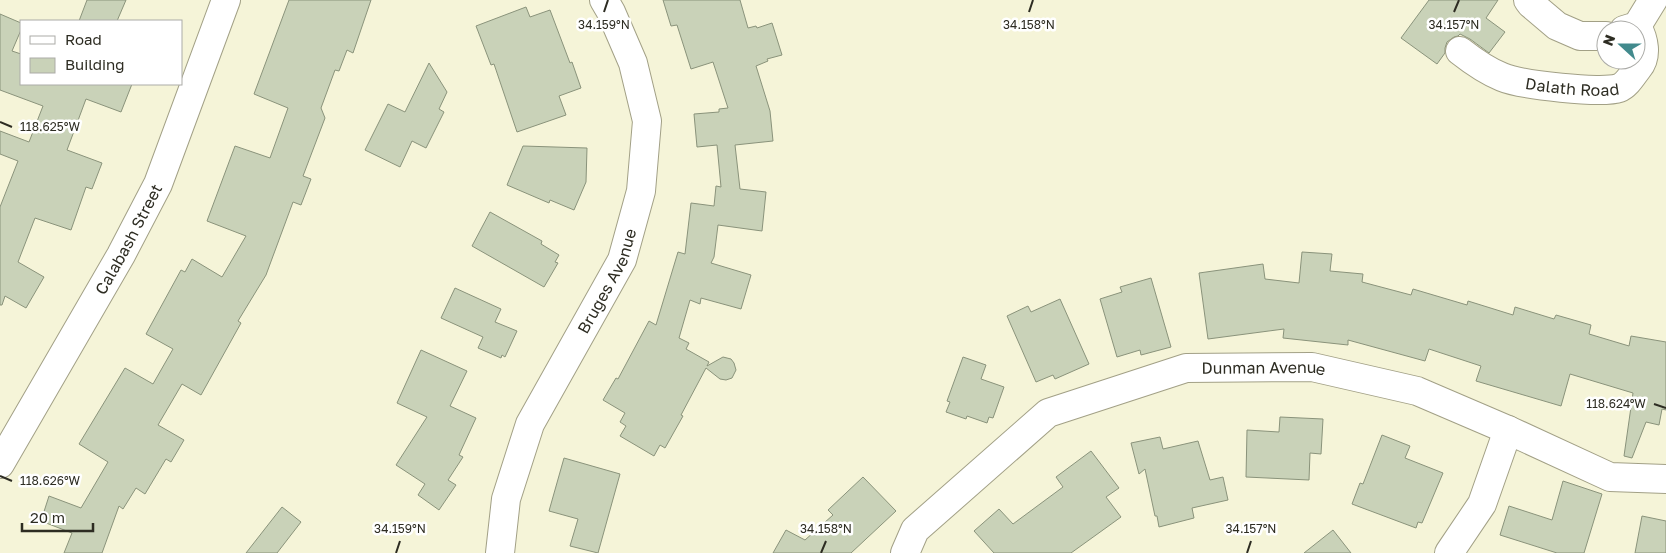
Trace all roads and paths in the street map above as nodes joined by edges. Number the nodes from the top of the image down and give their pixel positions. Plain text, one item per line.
1 (226, 0) edge
2 (604, 0) edge
3 (1528, 0) edge
4 (1653, 0) edge
5 (1637, 20) edge
6 (1596, 36) edge
7 (1460, 51) dead end
8 (1636, 70) edge
9 (1508, 430) junction
10 (0, 464) edge
11 (1666, 479) edge
12 (500, 553) edge
13 (905, 553) edge
14 (1449, 553) edge

1 - 10 street, Calabash Street
2 - 12 street, Bruges Avenue
3 - 6 street
4 - 5 street
7 - 8 street, Dalath Road
9 - 11 street, Dunman Avenue
9 - 13 street, Dunman Avenue
9 - 14 street

